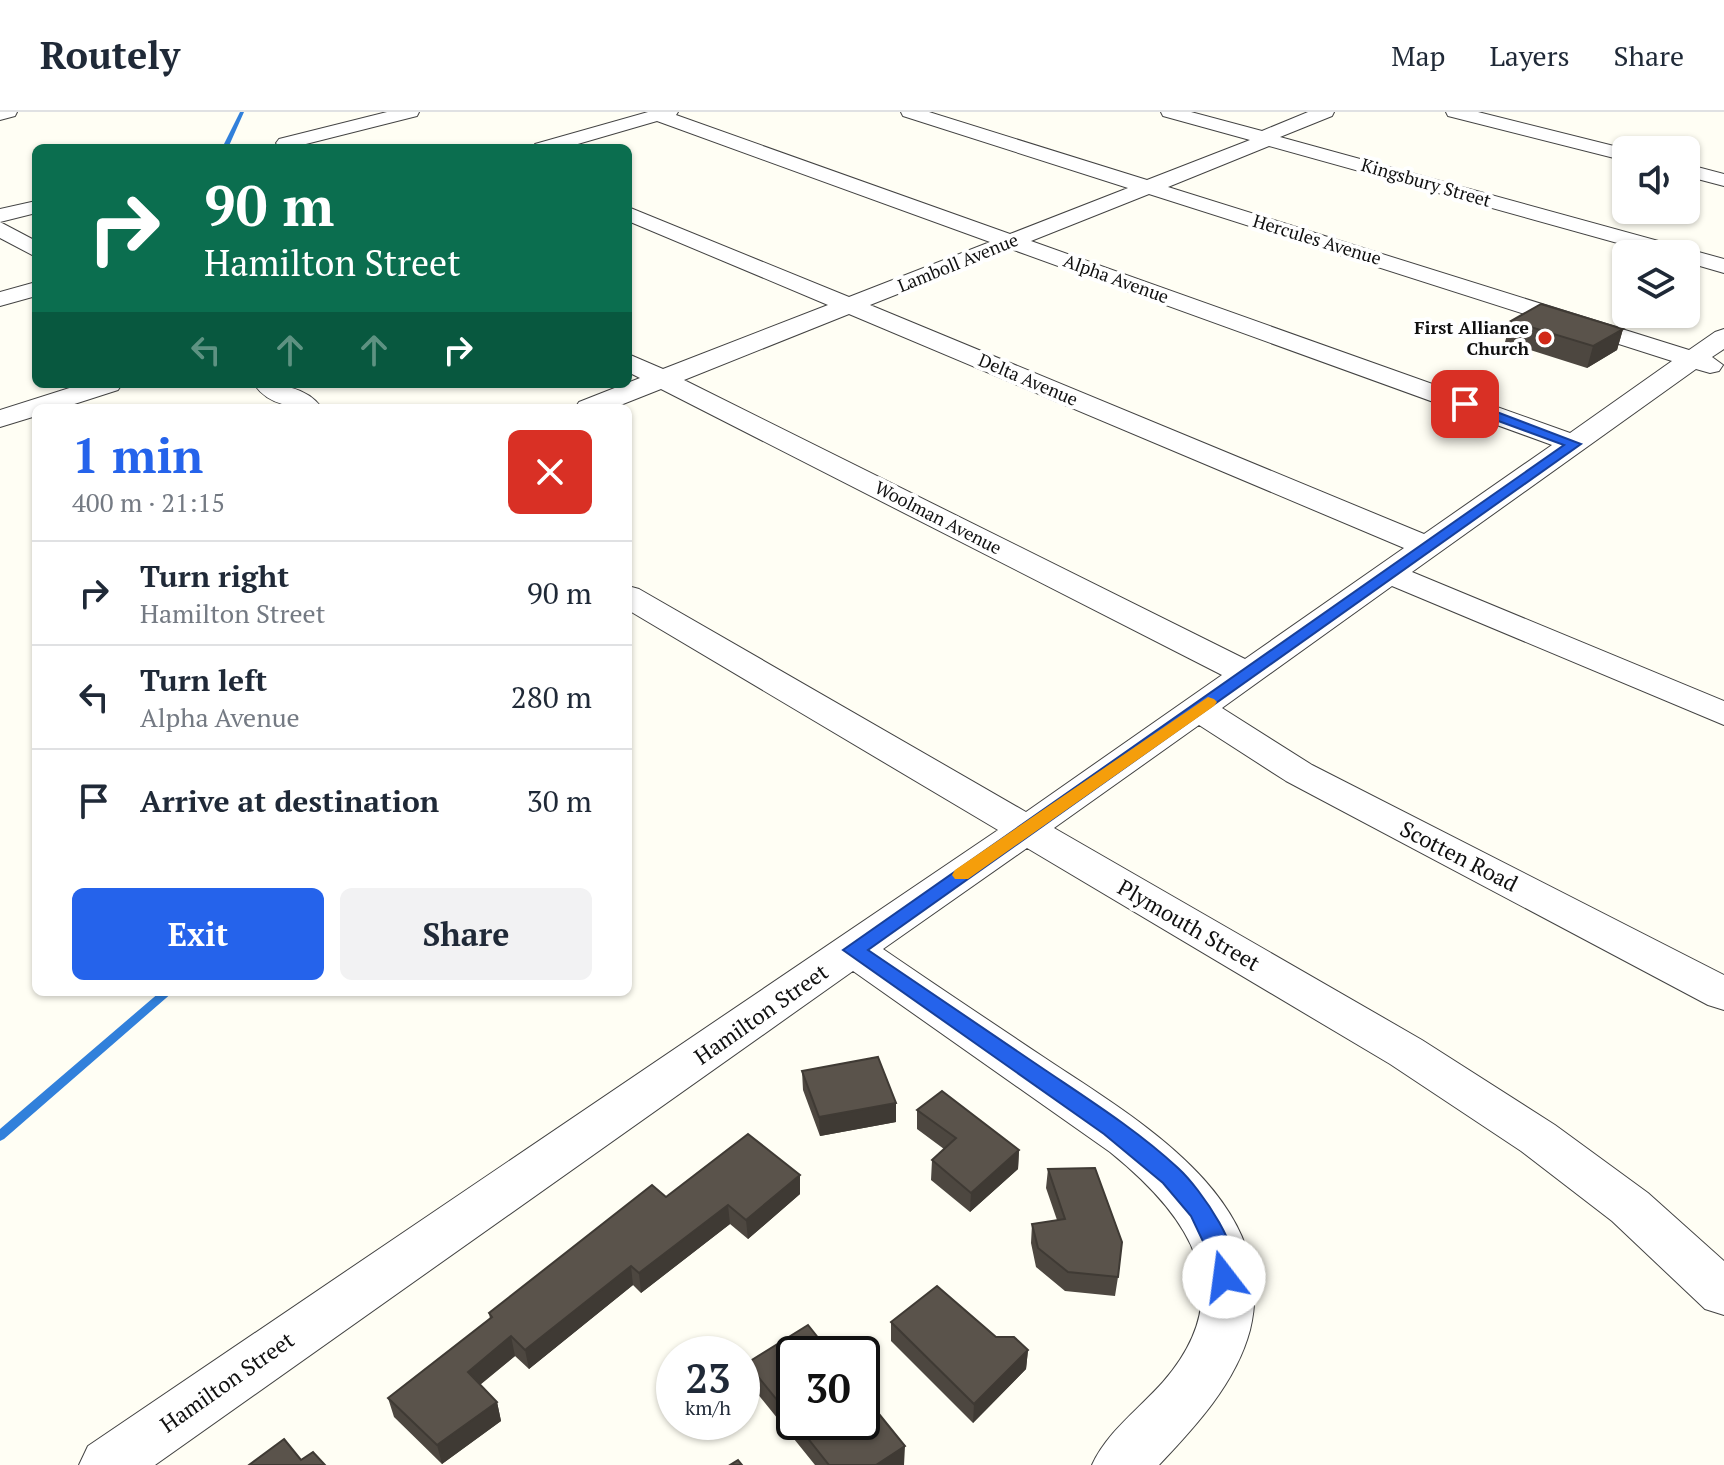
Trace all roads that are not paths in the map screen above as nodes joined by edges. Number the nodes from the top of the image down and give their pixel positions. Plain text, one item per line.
1 (8, 112) edge
2 (410, 112) edge
3 (910, 112) edge
4 (1170, 112) edge
5 (1325, 112) edge
6 (1455, 112) edge
7 (0, 114) edge
8 (663, 114) edge
9 (1265, 138) junction
10 (286, 143) dead end
11 (556, 144) edge
12 (1612, 151) edge
13 (1700, 174) edge
14 (1724, 180) edge
15 (1149, 187) junction
16 (32, 208) edge
17 (632, 215) edge
18 (0, 216) edge
19 (0, 229) edge
20 (1630, 240) edge
21 (1011, 242) junction
22 (32, 248) edge
23 (1700, 259) edge
24 (1724, 266) edge
25 (32, 290) edge
26 (0, 299) edge
27 (851, 305) junction
28 (1714, 355) edge
29 (632, 364) edge
30 (662, 379) junction
31 (97, 388) edge
32 (274, 388) edge
33 (47, 404) edge
34 (301, 404) edge
35 (599, 404) edge
36 (32, 409) edge
37 (0, 419) edge
38 (1575, 444) junction
39 (1428, 547) junction
40 (1390, 574) junction
41 (632, 598) edge
42 (1248, 674) junction
43 (1199, 709) junction
44 (1724, 714) edge
45 (1027, 829) junction
46 (854, 950) junction
47 (1724, 994) edge
48 (1724, 1293) edge
49 (108, 1465) edge
50 (1121, 1465) edge

1 - 7 street
2 - 10 street
3 - 15 street, Hercules Avenue
4 - 9 street, Kingsbury Street
5 - 9 street, Lamboll Avenue
6 - 12 street
8 - 11 street
8 - 21 street, Alpha Avenue
9 - 15 street, Lamboll Avenue
9 - 20 street, Kingsbury Street
13 - 14 street
15 - 21 street, Lamboll Avenue
15 - 28 street, Hercules Avenue
16 - 18 street
17 - 27 street, Delta Avenue
19 - 22 street
21 - 27 street, Lamboll Avenue
21 - 38 street, Alpha Avenue
23 - 24 street, Kingsbury Street
25 - 26 street
27 - 30 street, Lamboll Avenue
27 - 39 street, Delta Avenue
28 - 38 street, Hamilton Street
29 - 30 street, Woolman Avenue
30 - 35 street, Lamboll Avenue
30 - 42 street, Woolman Avenue
31 - 33 street
32 - 34 street
36 - 37 street
38 - 39 street, Hamilton Street
39 - 40 street, Hamilton Street
40 - 42 street, Hamilton Street
40 - 44 street
41 - 45 street, Plymouth Street
42 - 43 street, Hamilton Street
43 - 45 street, Hamilton Street
43 - 47 street, Scotten Road
45 - 46 street, Hamilton Street
45 - 48 street, Plymouth Street
46 - 49 street, Hamilton Street
46 - 50 street

